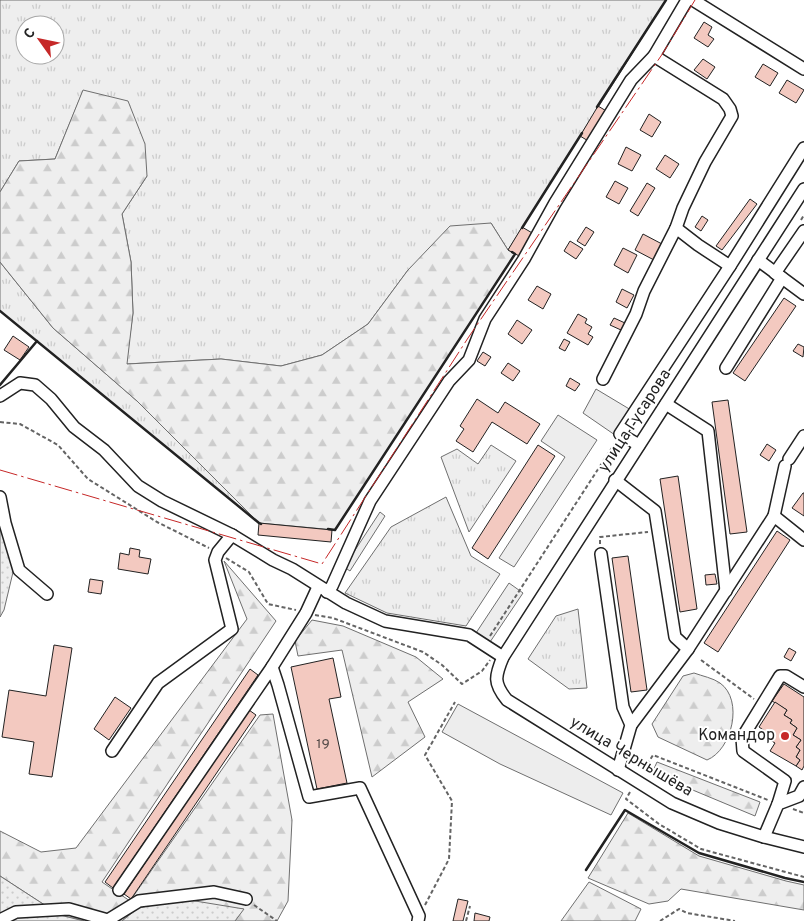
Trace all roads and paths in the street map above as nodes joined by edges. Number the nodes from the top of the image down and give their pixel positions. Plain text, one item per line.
1 (687, 0) edge
2 (693, 0) edge
3 (654, 56) junction
4 (804, 69) edge
5 (804, 148) edge
6 (804, 189) edge
7 (676, 228) junction
8 (804, 231) edge
9 (758, 260) junction
10 (730, 266) junction
11 (779, 276) junction
12 (804, 294) edge
13 (726, 368) dead end
14 (603, 379) dead end
15 (0, 396) edge
16 (666, 404) junction
17 (0, 422) edge
18 (620, 434) junction
19 (804, 436) edge
20 (639, 445) junction
21 (616, 480) junction
22 (0, 497) edge
23 (774, 516) junction
24 (658, 530) junction
25 (232, 535) junction
26 (600, 537) dead end
27 (804, 540) edge
28 (218, 552) junction
29 (601, 554) dead end
30 (323, 589) junction
31 (726, 591) junction
32 (47, 594) dead end
33 (306, 613) junction
34 (484, 644) junction
35 (688, 649) junction
36 (499, 654) junction
37 (701, 660) dead end
38 (272, 667) junction
39 (496, 672) joint
40 (803, 685) edge
41 (756, 700) dead end
42 (455, 702) dead end
43 (631, 725) junction
44 (112, 751) dead end
45 (618, 770) junction
46 (644, 770) dead end
47 (804, 787) edge
48 (630, 792) dead end
49 (778, 804) junction
50 (804, 812) edge
51 (764, 837) junction
52 (804, 847) edge
53 (804, 877) edge
54 (119, 890) dead end
55 (246, 899) joint
56 (470, 906) dead end
57 (419, 918) edge
58 (0, 920) edge
59 (277, 921) edge
60 (466, 921) edge
61 (660, 921) edge
62 (735, 921) edge

1 - 3 street
2 - 4 street
3 - 7 street
3 - 30 street
5 - 10 street
6 - 9 street, улица Гусарова
7 - 10 street
7 - 14 street
8 - 11 street
9 - 11 street
9 - 16 street, улица Гусарова
10 - 18 street
11 - 12 street
11 - 13 street
15 - 25 street
16 - 20 street, улица Гусарова
16 - 31 street
17 - 28 path
18 - 20 street
18 - 34 path
19 - 23 street
20 - 21 street, улица Гусарова
21 - 24 street
21 - 36 street, улица Гусарова
22 - 32 street
23 - 27 street
23 - 31 street
24 - 26 path
24 - 35 street
25 - 28 street
25 - 30 street
28 - 33 path
28 - 44 street
29 - 43 street
30 - 33 street
30 - 34 street
31 - 35 street
33 - 36 path
33 - 38 street
34 - 36 street
35 - 43 street
36 - 39 street, улица Гусарова
37 - 41 path
38 - 54 street
38 - 57 street
39 - 45 street, улица Чернышёва
40 - 49 street
42 - 57 path
43 - 45 street
45 - 51 street, улица Чернышёва
46 - 49 path
47 - 49 street
48 - 53 path
49 - 50 path
49 - 51 street
51 - 52 street, улица Чернышёва
55 - 58 street
55 - 59 path
56 - 60 path
61 - 62 path

